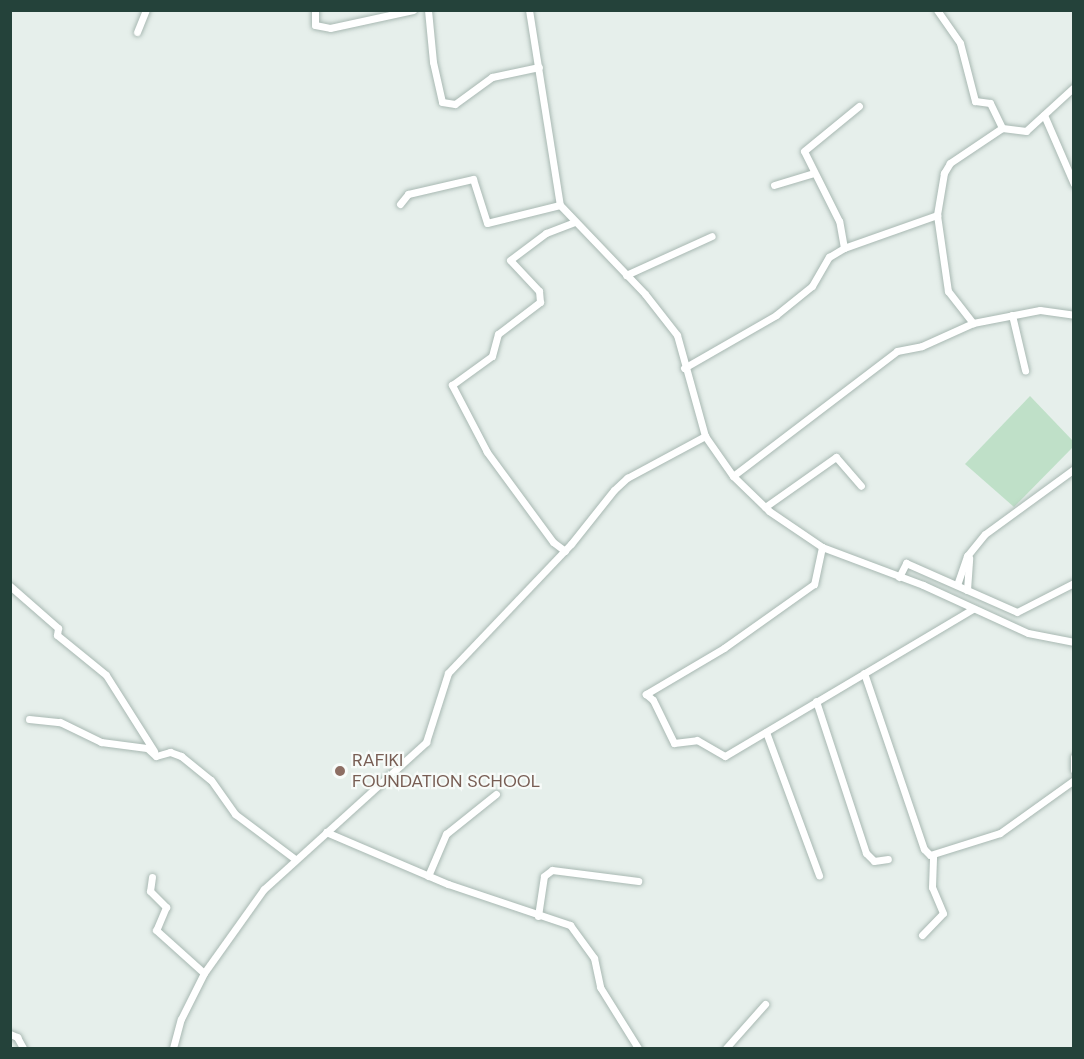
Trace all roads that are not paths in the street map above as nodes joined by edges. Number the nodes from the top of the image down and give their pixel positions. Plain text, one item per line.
1 (146, 10) edge
2 (315, 10) edge
3 (413, 10) edge
4 (428, 10) edge
5 (529, 10) edge
6 (937, 10) edge
7 (137, 32) dead end
8 (539, 67) junction
9 (1074, 87) edge
10 (859, 106) dead end
11 (1044, 115) junction
12 (1002, 128) junction
13 (814, 173) junction
14 (1074, 184) edge
15 (774, 185) dead end
16 (400, 204) dead end
17 (560, 206) junction
18 (937, 215) junction
19 (574, 222) junction
20 (712, 236) dead end
21 (844, 248) junction
22 (626, 275) junction
23 (1012, 315) junction
24 (1074, 315) edge
25 (973, 323) junction
26 (684, 368) junction
27 (1025, 370) dead end
28 (705, 436) junction
29 (1074, 469) edge
30 (733, 476) junction
31 (861, 486) dead end
32 (765, 507) junction
33 (822, 547) junction
34 (972, 550) junction
35 (565, 551) junction
36 (899, 577) junction
37 (1074, 582) edge
38 (957, 585) junction
39 (10, 586) edge
40 (967, 590) junction
41 (973, 609) junction
42 (1074, 642) edge
43 (864, 673) junction
44 (816, 701) junction
45 (29, 719) dead end
46 (766, 732) junction
47 (156, 756) junction
48 (1074, 757) edge
49 (1074, 770) edge
50 (1074, 780) edge
51 (496, 794) dead end
52 (326, 832) junction
53 (933, 856) junction
54 (295, 859) junction
55 (888, 859) dead end
56 (819, 875) dead end
57 (428, 876) junction
58 (152, 877) dead end
59 (638, 881) dead end
60 (538, 916) junction
61 (922, 935) dead end
62 (204, 973) junction
63 (765, 1004) dead end
64 (10, 1034) edge
65 (23, 1048) edge
66 (173, 1048) edge
67 (638, 1048) edge
68 (726, 1048) edge

1 - 7 street
2 - 3 street
4 - 8 street
5 - 8 street
6 - 12 street
8 - 17 street
9 - 11 street
10 - 13 street
11 - 12 street
11 - 14 street
12 - 18 street
13 - 15 street
13 - 21 street
16 - 17 street
17 - 19 street
18 - 21 street
18 - 25 street
19 - 22 street
19 - 35 street
20 - 22 street
21 - 26 street
22 - 26 street
23 - 24 street
23 - 25 street
23 - 27 street
25 - 30 street
26 - 28 street
28 - 30 street
28 - 35 street
29 - 34 street
30 - 32 street
31 - 32 street
32 - 33 street
33 - 36 street
33 - 46 street
34 - 38 street
34 - 40 street
35 - 52 street
36 - 38 street
36 - 41 street
37 - 40 street
38 - 40 street
39 - 47 street
41 - 42 street
41 - 43 street
43 - 44 street
43 - 53 street
44 - 46 street
44 - 55 street
45 - 47 street
46 - 56 street
47 - 54 street
48 - 49 street
50 - 53 street
51 - 57 street
52 - 54 street
52 - 57 street
53 - 61 street
54 - 62 street
57 - 60 street
58 - 62 street
59 - 60 street
60 - 67 street
62 - 66 street
63 - 68 street
64 - 65 street

